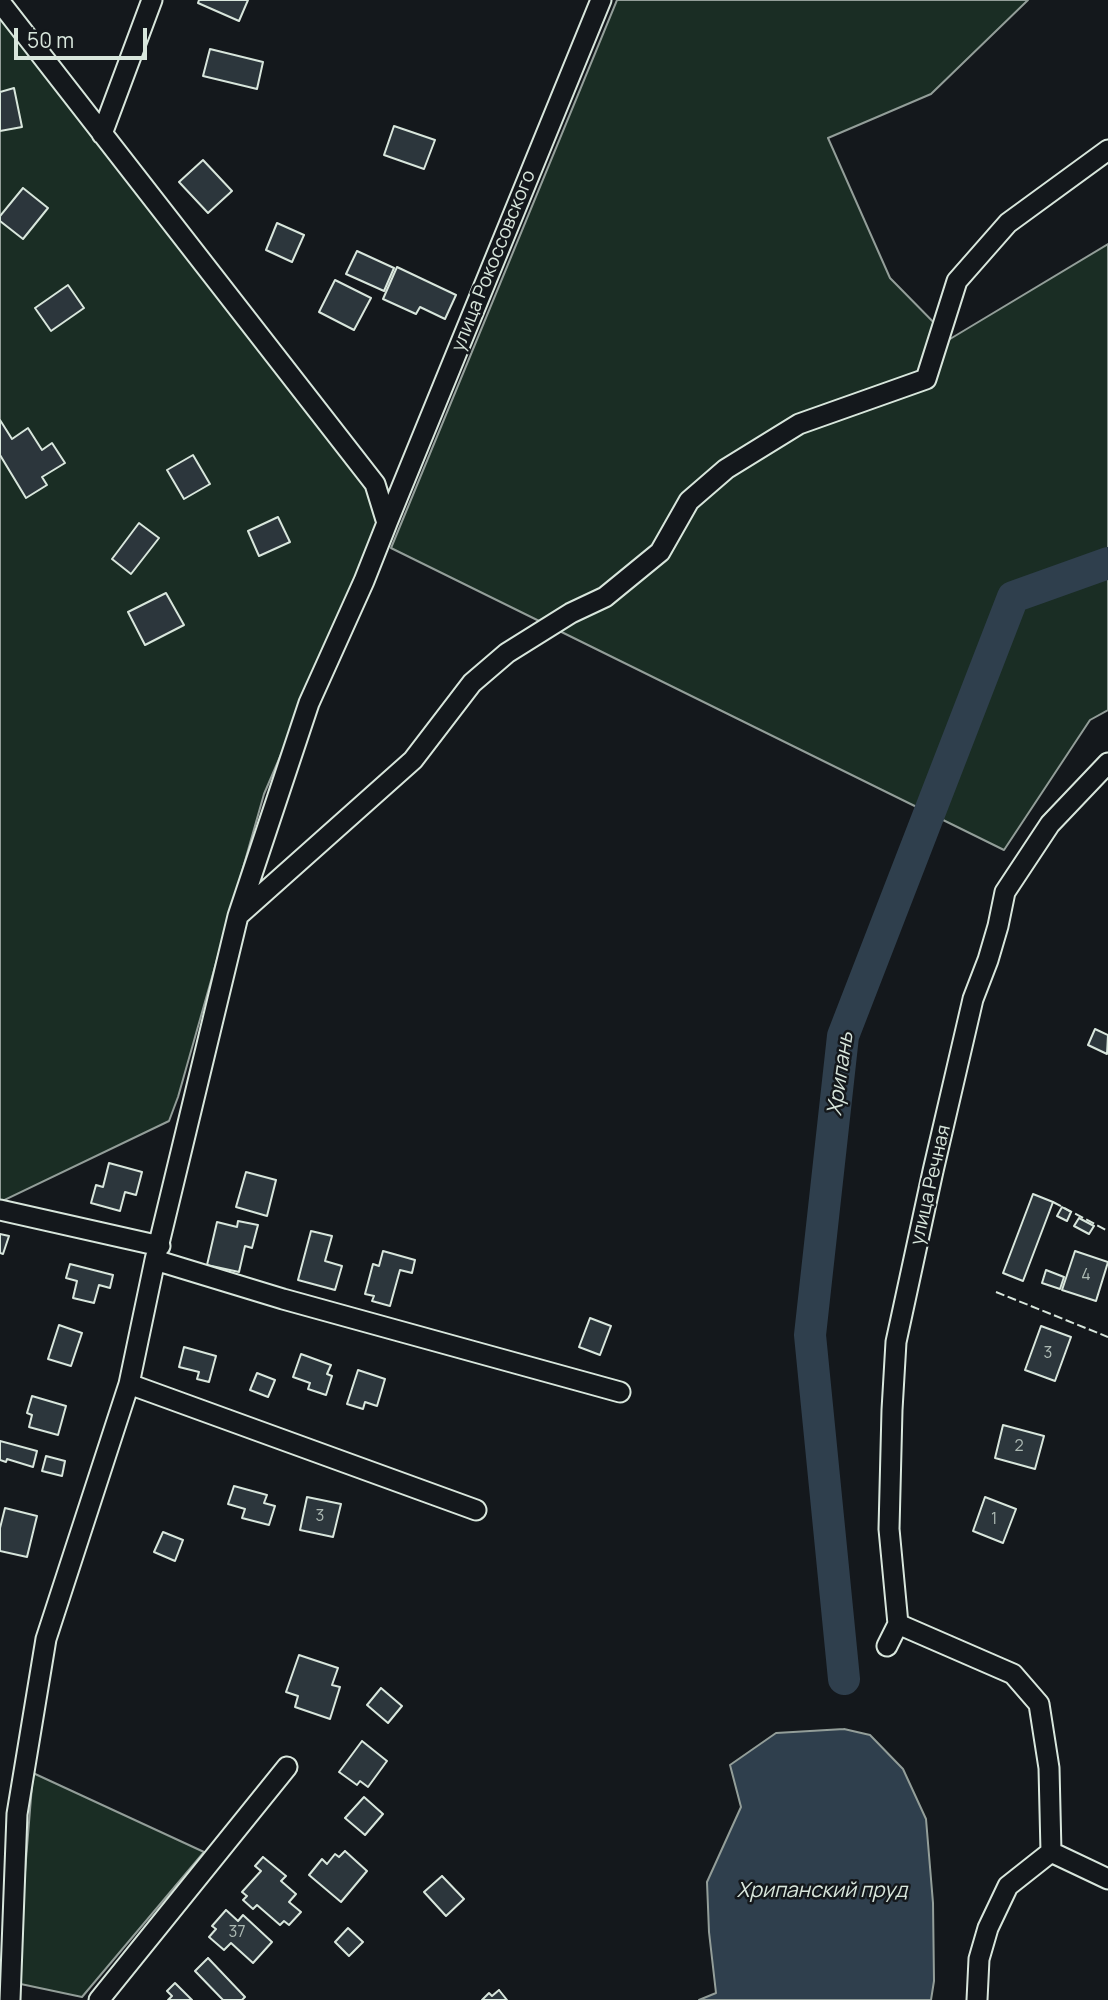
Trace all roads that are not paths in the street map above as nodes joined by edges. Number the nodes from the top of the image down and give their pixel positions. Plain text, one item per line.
1 (152, 0) edge
2 (601, 0) edge
3 (0, 2) edge
4 (102, 134) junction
5 (1108, 150) edge
6 (387, 523) junction
7 (1108, 763) edge
8 (238, 916) junction
9 (0, 1210) edge
10 (158, 1253) junction
11 (130, 1384) junction
12 (620, 1392) dead end
13 (476, 1510) dead end
14 (898, 1624) junction
15 (887, 1646) dead end
16 (287, 1767) dead end
17 (1051, 1852) junction
18 (1108, 1879) edge
19 (10, 2000) edge
20 (99, 2000) edge
21 (977, 2000) edge

1 - 4 street
2 - 6 street, улица Рокоссовского
3 - 4 street
4 - 6 street
5 - 8 street
6 - 8 street, улица Рокоссовского
7 - 14 street, улица Речная
8 - 10 street, улица Рокоссовского
9 - 10 street
10 - 11 street, улица Рокоссовского
10 - 12 street
11 - 13 street
11 - 19 street, улица Рокоссовского
14 - 15 street
14 - 17 street
16 - 20 street
17 - 18 street
17 - 21 street

